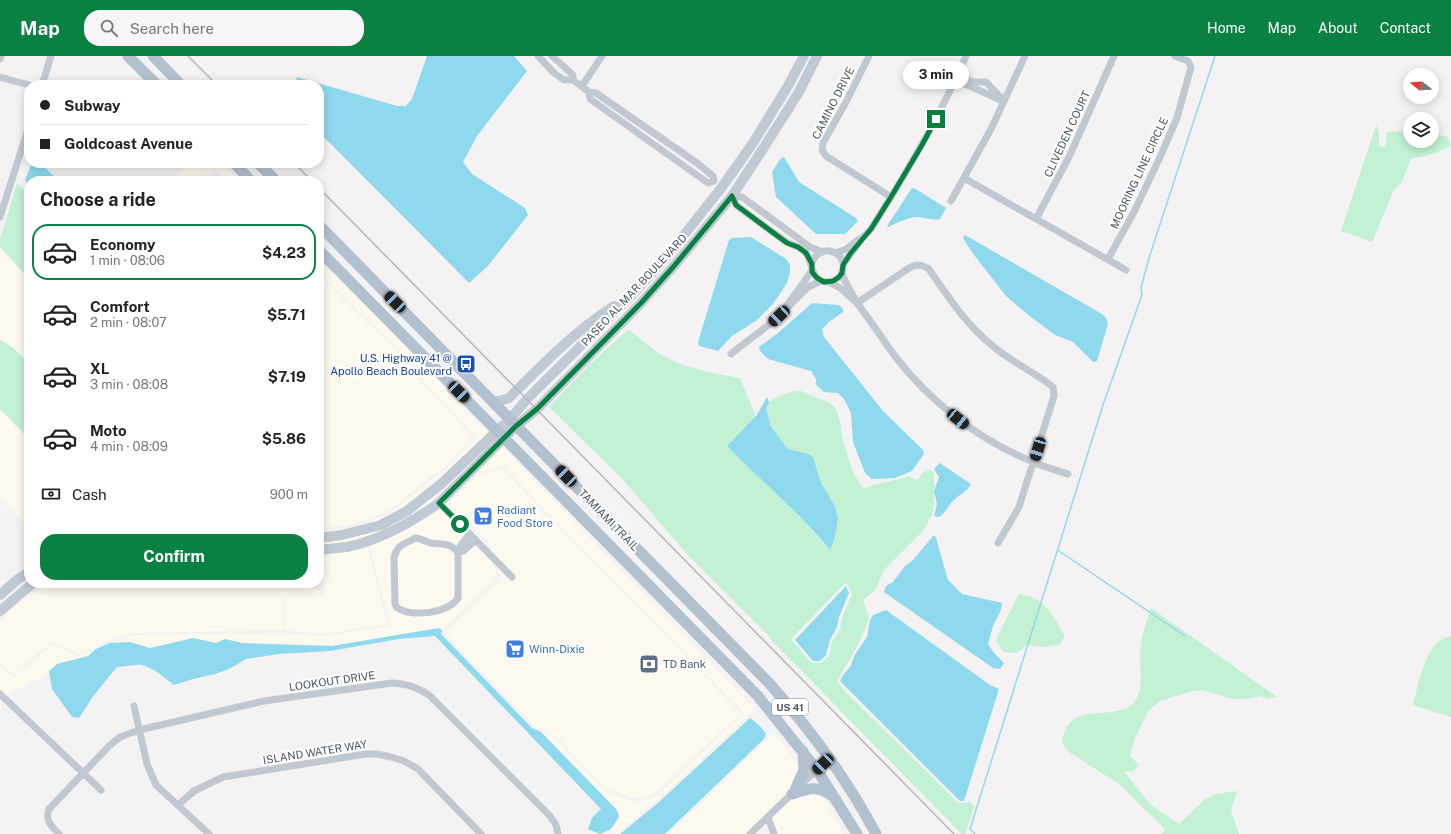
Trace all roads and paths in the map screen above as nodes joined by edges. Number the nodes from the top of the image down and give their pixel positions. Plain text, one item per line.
1 (51, 56) edge
2 (128, 56) edge
3 (153, 56) edge
4 (538, 56) edge
5 (552, 56) edge
6 (602, 56) edge
7 (804, 56) edge
8 (818, 56) edge
9 (870, 56) edge
10 (966, 56) edge
11 (1025, 56) edge
12 (1114, 56) edge
13 (1175, 56) edge
14 (0, 76) edge
15 (957, 77) junction
16 (44, 80) edge
17 (152, 80) edge
18 (176, 80) edge
19 (573, 80) junction
20 (24, 83) edge
21 (582, 86) junction
22 (589, 92) junction
23 (1004, 101) junction
24 (24, 142) edge
25 (239, 168) edge
26 (263, 168) edge
27 (246, 176) edge
28 (271, 176) edge
29 (964, 178) junction
30 (732, 196) junction
31 (891, 197) junction
32 (951, 201) dead end
33 (0, 217) edge
34 (1036, 219) junction
35 (324, 230) edge
36 (862, 238) junction
37 (822, 252) junction
38 (836, 253) junction
39 (324, 255) edge
40 (350, 257) junction
41 (1108, 259) junction
42 (843, 265) junction
43 (812, 267) junction
44 (338, 269) junction
45 (1126, 270) dead end
46 (842, 273) junction
47 (821, 281) junction
48 (829, 282) junction
49 (633, 294) junction
50 (857, 303) junction
51 (779, 316) junction
52 (731, 354) dead end
53 (492, 401) junction
54 (513, 422) junction
55 (501, 434) junction
56 (1033, 463) junction
57 (1068, 474) dead end
58 (439, 503) junction
59 (470, 534) junction
60 (324, 537) edge
61 (476, 540) junction
62 (998, 543) dead end
63 (324, 549) edge
64 (458, 552) junction
65 (24, 575) edge
66 (512, 576) dead end
67 (648, 584) junction
68 (27, 588) edge
69 (680, 593) junction
70 (0, 595) edge
71 (0, 611) edge
72 (0, 694) edge
73 (134, 706) dead end
74 (139, 730) junction
75 (803, 751) junction
76 (829, 758) junction
77 (817, 770) junction
78 (83, 772) junction
79 (101, 790) dead end
80 (794, 792) junction
81 (836, 799) junction
82 (178, 805) junction
83 (768, 817) junction
84 (60, 834) edge
85 (209, 834) edge
86 (481, 834) edge
87 (558, 834) edge
88 (750, 834) edge
89 (774, 834) edge
90 (857, 834) edge
91 (876, 834) edge

1 - 16 street
2 - 17 main road
3 - 18 main road
4 - 19 street
5 - 19 street
6 - 21 street
7 - 49 main road, PASEO AL MAR BOULEVARD
8 - 30 main road, PASEO AL MAR BOULEVARD
9 - 31 street, CAMINO DRIVE
10 - 15 street
11 - 23 street
12 - 34 street, CLIVEDEN COURT
13 - 41 street, MOORING LINE CIRCLE
14 - 20 street
15 - 23 street
15 - 23 street
15 - 31 street
19 - 21 street
21 - 22 street
22 - 22 street
23 - 29 street
24 - 33 street
25 - 27 main road
26 - 28 main road
29 - 32 street
29 - 34 street
30 - 37 street
30 - 43 street
30 - 54 main road, PASEO AL MAR BOULEVARD
31 - 36 street
34 - 41 street
35 - 40 main road, TAMIAMI TRAIL / US 41
36 - 38 street
36 - 42 street
37 - 38 street
37 - 43 street
38 - 42 street
39 - 44 main road, TAMIAMI TRAIL / US 41
40 - 44 main road
40 - 53 main road, TAMIAMI TRAIL / US 41
41 - 45 street
42 - 46 street
43 - 47 street
43 - 51 street
44 - 55 main road, TAMIAMI TRAIL / US 41
46 - 48 street
46 - 50 street
47 - 48 street
47 - 51 street
48 - 50 street
49 - 53 main road
49 - 54 main road, PASEO AL MAR BOULEVARD
50 - 56 street
50 - 56 street
51 - 52 street
53 - 54 main road, TAMIAMI TRAIL / US 41
54 - 55 main road
54 - 69 main road, TAMIAMI TRAIL / US 41
55 - 58 main road
55 - 60 main road
55 - 67 main road, TAMIAMI TRAIL / US 41
56 - 57 street
56 - 62 street
58 - 59 street
58 - 63 main road
59 - 61 street
59 - 64 street
61 - 64 street
61 - 66 street
64 - 64 street
65 - 70 main road
67 - 69 main road
67 - 75 main road, TAMIAMI TRAIL / US 41
68 - 71 main road
69 - 76 main road, TAMIAMI TRAIL / US 41
72 - 78 street
73 - 74 street
74 - 78 street, LOOKOUT DRIVE
74 - 82 street
74 - 87 street, LOOKOUT DRIVE
75 - 77 main road, TAMIAMI TRAIL / US 41
75 - 80 main road
76 - 77 street
76 - 91 main road, TAMIAMI TRAIL / US 41
77 - 80 street
77 - 81 main road, TAMIAMI TRAIL / US 41
78 - 79 street
78 - 84 street, LOOKOUT DRIVE
80 - 81 main road
80 - 83 street
81 - 90 main road, TAMIAMI TRAIL / US 41
82 - 85 street
82 - 86 street, ISLAND WATER WAY
83 - 88 street
83 - 89 street

